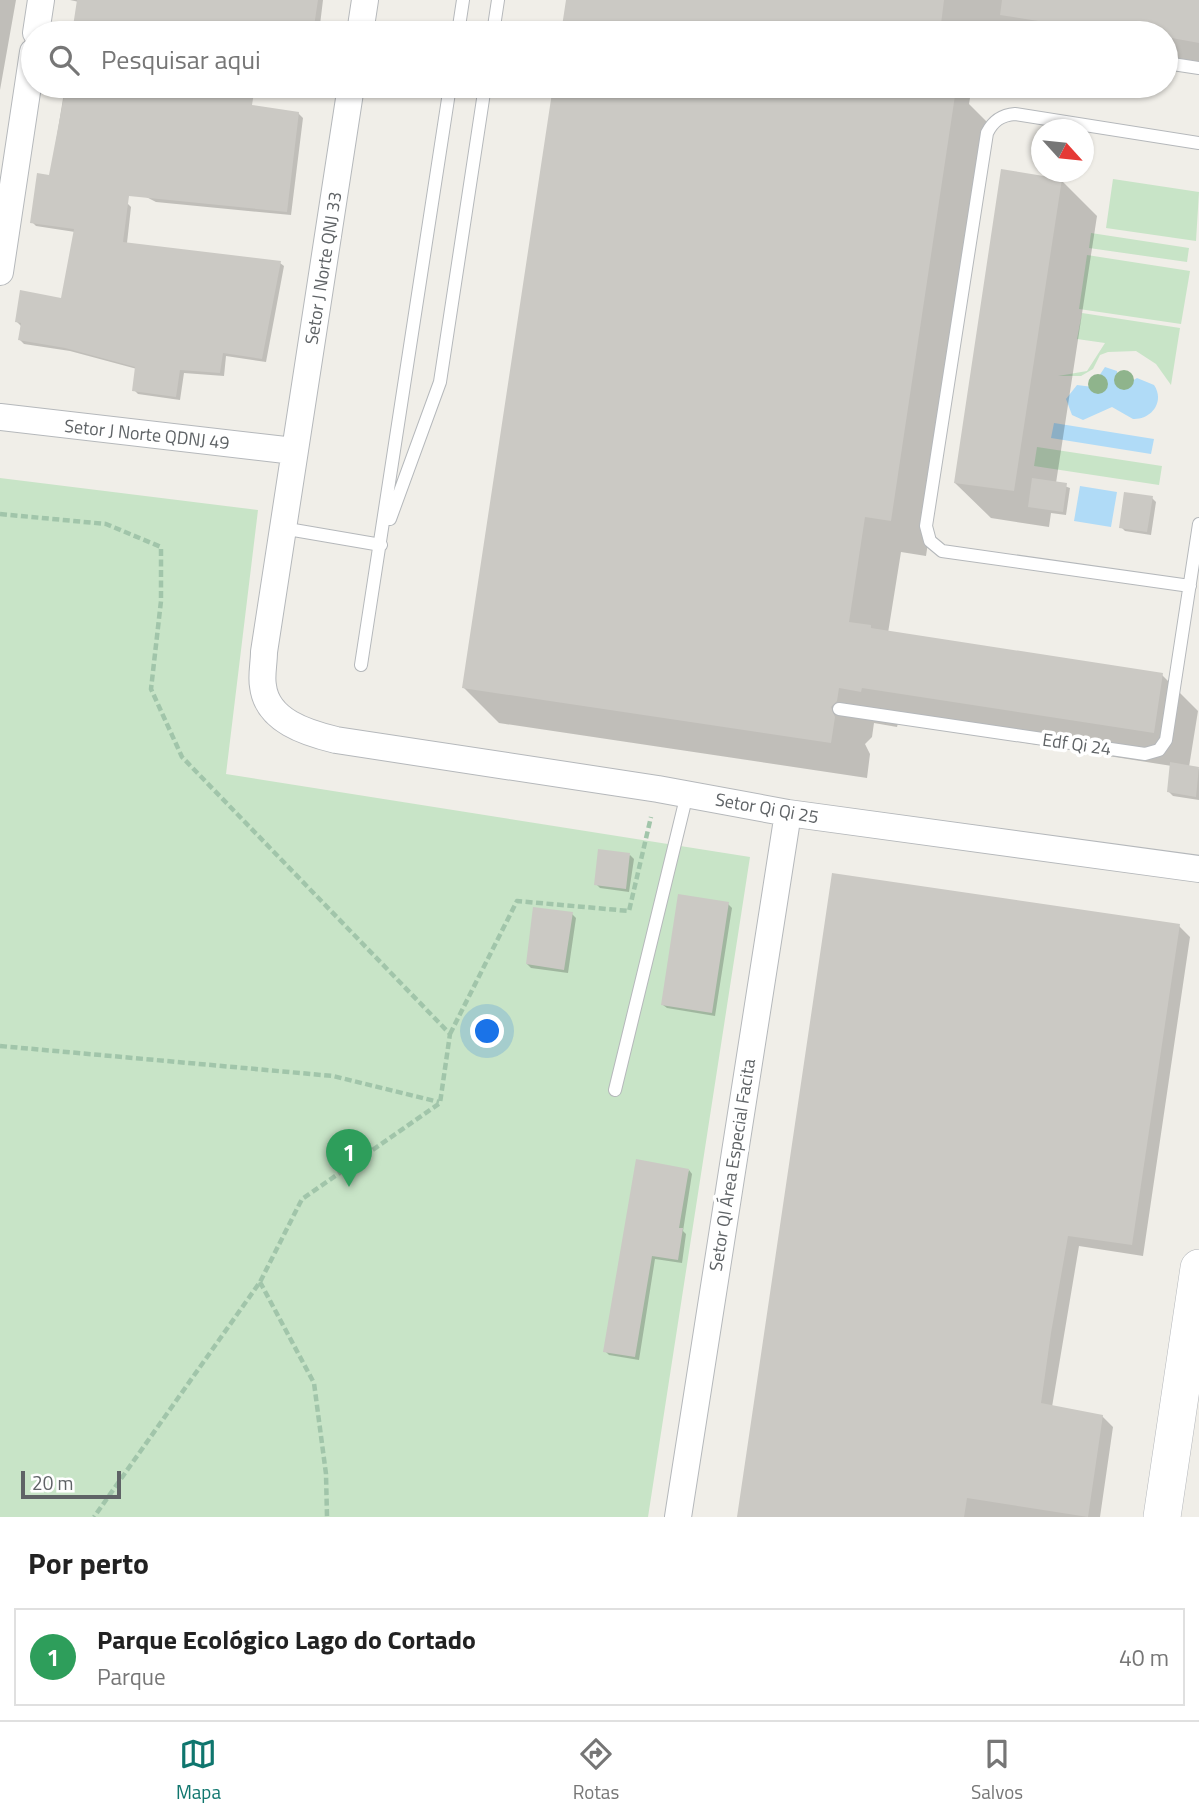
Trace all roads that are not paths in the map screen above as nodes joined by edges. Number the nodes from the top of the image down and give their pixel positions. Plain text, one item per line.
1 (41, 0) edge
2 (365, 0) edge
3 (463, 0) edge
4 (498, 0) edge
5 (38, 21) edge
6 (362, 21) edge
7 (460, 21) edge
8 (495, 21) edge
9 (1178, 65) edge
10 (1199, 68) edge
11 (26, 98) edge
12 (349, 98) edge
13 (448, 98) edge
14 (483, 98) edge
15 (1199, 143) edge
16 (0, 272) edge
17 (0, 417) edge
18 (294, 451) junction
19 (1199, 524) edge
20 (282, 528) junction
21 (1198, 541) edge
22 (381, 545) junction
23 (1192, 594) edge
24 (361, 665) dead end
25 (839, 709) dead end
26 (687, 794) junction
27 (788, 813) junction
28 (1199, 869) edge
29 (615, 1090) dead end
30 (1199, 1272) edge
31 (678, 1517) edge
32 (1162, 1517) edge

1 - 5 street
2 - 6 street
3 - 7 lane
4 - 8 lane
9 - 10 lane
11 - 16 street
12 - 18 street, Setor J Norte QNJ 33
13 - 22 lane
14 - 22 lane
15 - 23 lane
17 - 18 street, Setor J Norte QDNJ 49
18 - 20 street, Setor J Norte QNJ 33
19 - 21 lane
20 - 22 lane
20 - 26 street, Setor Qi Qi 25
21 - 23 lane
22 - 24 lane
23 - 25 lane, Edf Qi 24
26 - 27 street, Setor Qi Qi 25
26 - 29 lane
27 - 28 street, Setor Qi Qi 25
27 - 31 street, Setor QI Área Especial Facita
30 - 32 street

